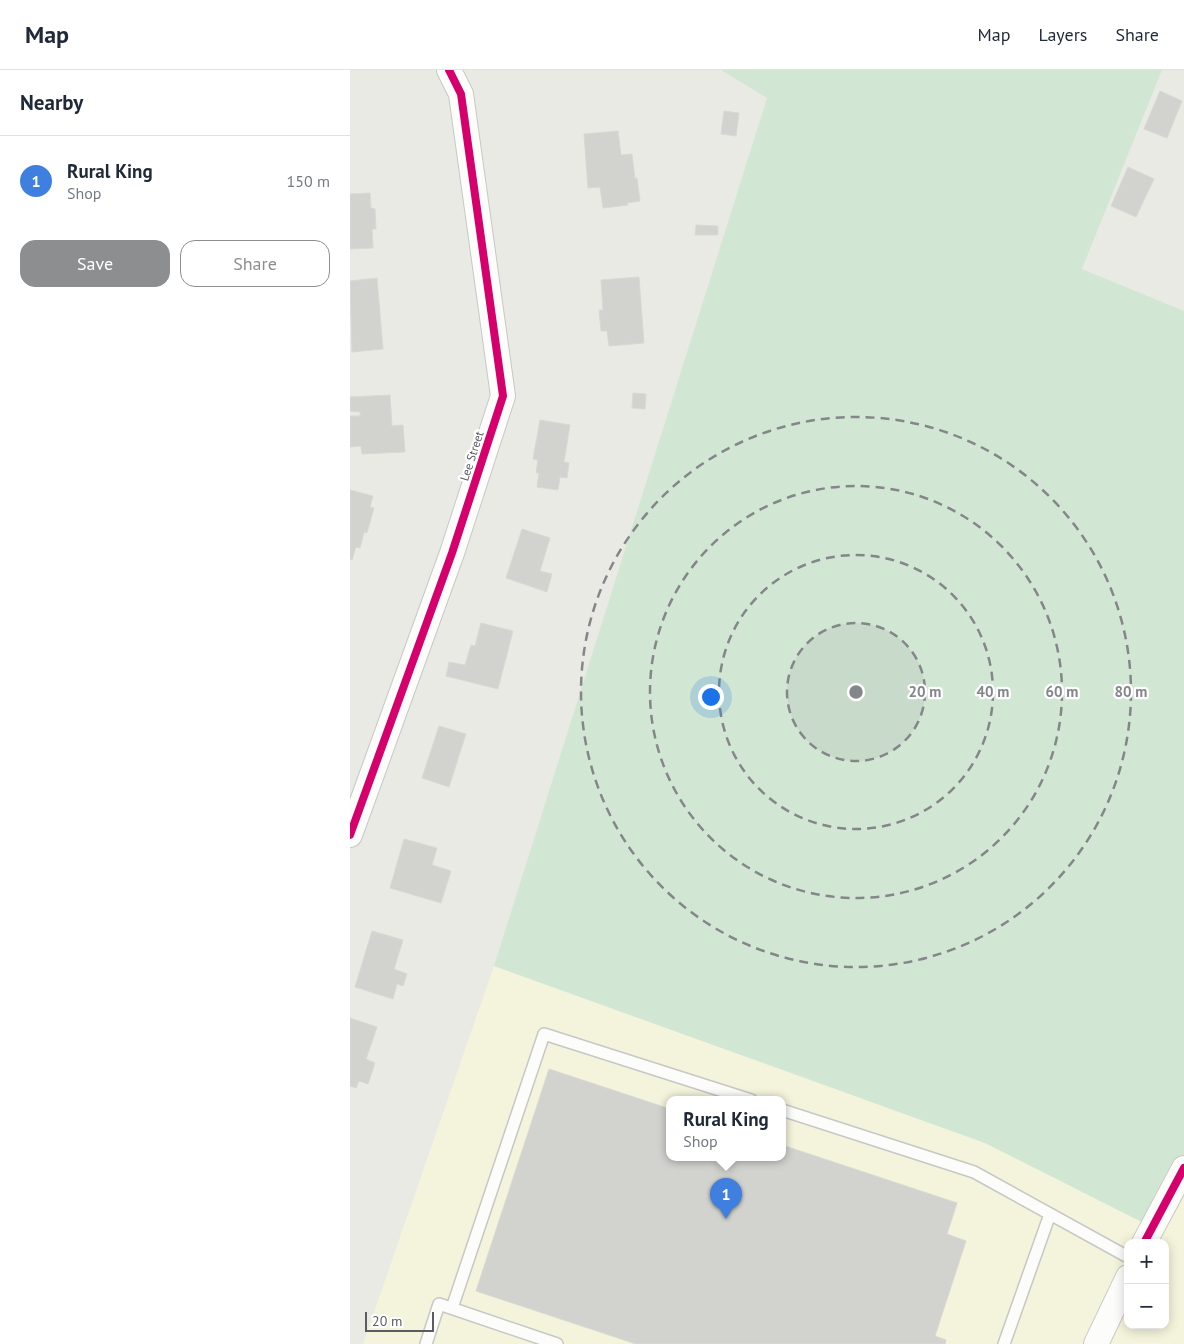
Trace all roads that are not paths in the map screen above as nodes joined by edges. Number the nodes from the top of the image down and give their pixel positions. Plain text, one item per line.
1 (449, 70) edge
2 (350, 835) edge
3 (738, 1096) edge
4 (786, 1111) edge
5 (1184, 1168) edge
6 (1050, 1214) junction
7 (1146, 1239) edge
8 (1124, 1255) edge
9 (1125, 1284) edge
10 (452, 1308) junction
11 (426, 1344) edge
12 (557, 1344) edge
13 (1004, 1344) edge
14 (1096, 1344) edge

1 - 2 street, Lee Street
3 - 10 lane
4 - 6 lane
5 - 7 street
6 - 8 lane
6 - 13 lane
9 - 14 street
10 - 11 lane
10 - 12 lane

